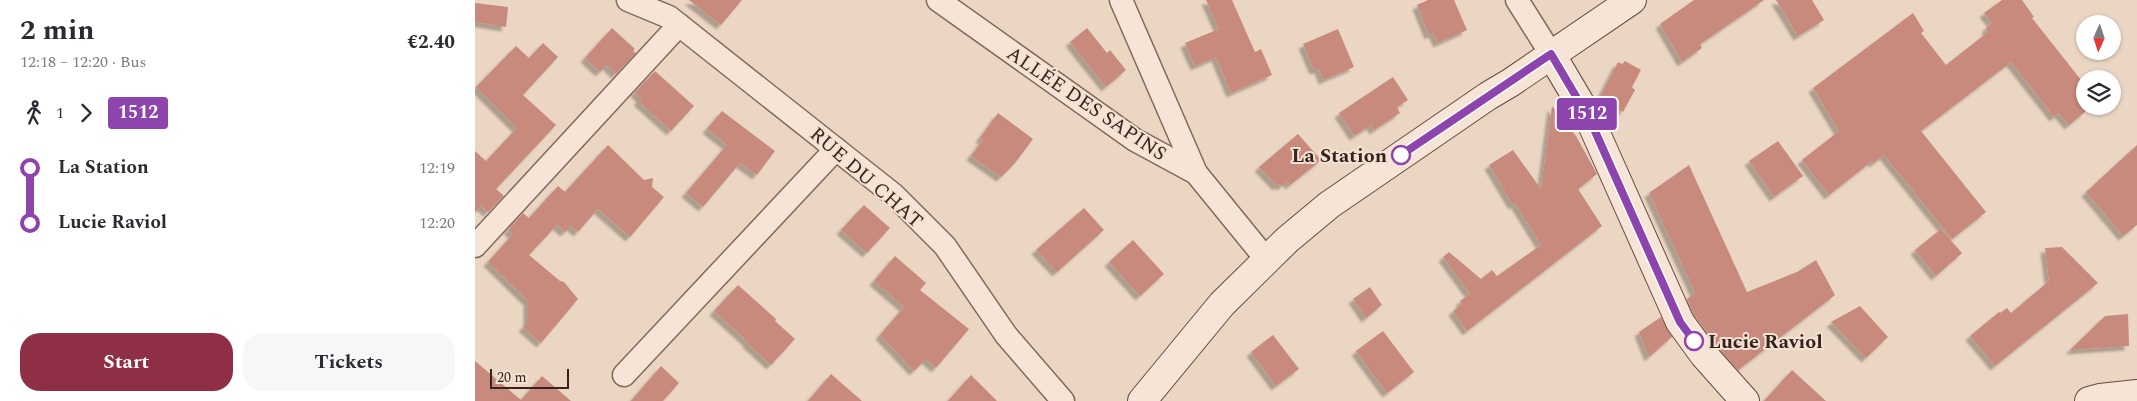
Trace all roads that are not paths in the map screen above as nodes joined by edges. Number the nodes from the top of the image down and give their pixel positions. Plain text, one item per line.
1 (628, 0) edge
2 (939, 0) edge
3 (1121, 0) edge
4 (1517, 0) edge
5 (1632, 0) edge
6 (679, 25) junction
7 (1551, 54) junction
8 (836, 148) junction
9 (1195, 173) junction
10 (475, 246) edge
11 (1266, 260) junction
12 (624, 375) dead end
13 (2137, 394) edge
14 (1063, 401) edge
15 (1142, 401) edge
16 (1745, 401) edge
17 (2089, 401) edge

1 - 6 street, RUE DU CHAT
2 - 9 street, ALLÉE DES SAPINS
3 - 9 street
4 - 7 street
5 - 7 street
6 - 8 street, RUE DU CHAT
6 - 10 street
7 - 11 street
7 - 16 street
8 - 12 street
8 - 14 street, RUE DU CHAT
9 - 11 street, ALLÉE DES SAPINS
11 - 15 street
13 - 17 street

